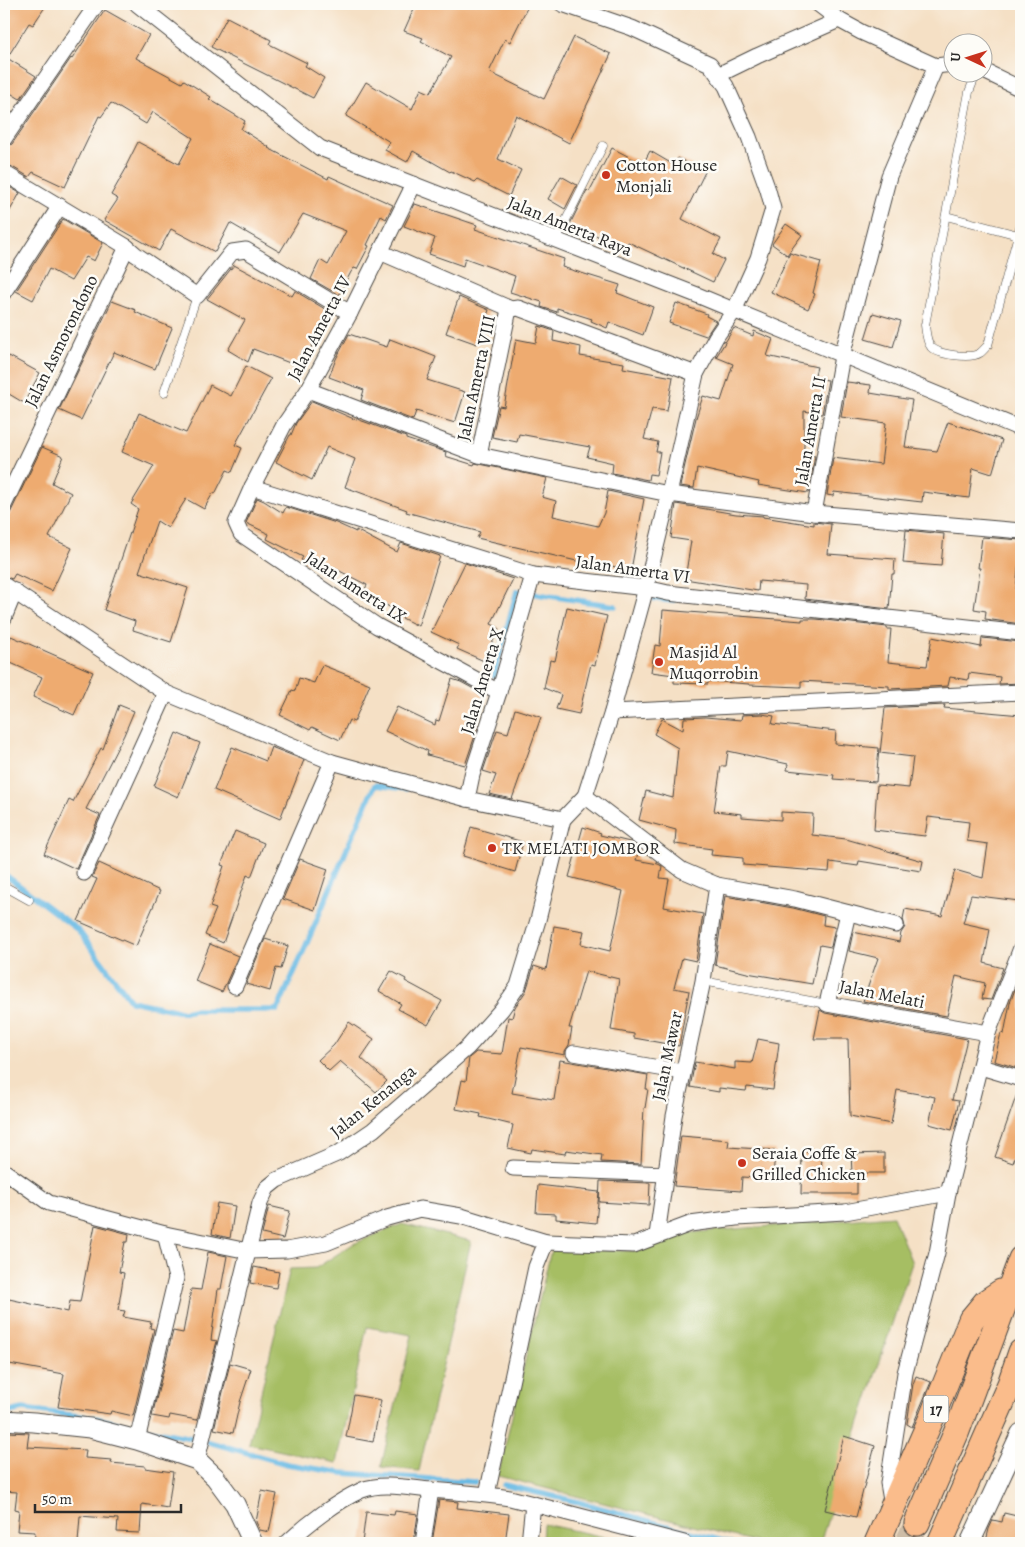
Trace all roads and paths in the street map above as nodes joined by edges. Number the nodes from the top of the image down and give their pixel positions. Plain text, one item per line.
1 (98, 4) edge
2 (137, 4) edge
3 (562, 4) edge
4 (818, 4) edge
5 (839, 20) junction
6 (942, 65) edge
7 (936, 66) junction
8 (718, 75) junction
9 (992, 75) edge
10 (973, 82) edge
11 (1021, 89) edge
12 (4, 139) edge
13 (603, 146) dead end
14 (4, 173) edge
15 (414, 184) junction
16 (60, 206) junction
17 (946, 216) junction
18 (1021, 224) edge
19 (1018, 235) junction
20 (556, 240) junction
21 (127, 247) junction
22 (380, 252) junction
23 (4, 292) edge
24 (197, 296) junction
25 (511, 308) junction
26 (734, 310) junction
27 (350, 313) junction
28 (842, 356) junction
29 (696, 374) junction
30 (308, 390) junction
31 (164, 393) dead end
32 (1021, 430) edge
33 (479, 455) junction
34 (252, 487) junction
35 (670, 494) junction
36 (4, 505) edge
37 (814, 513) junction
38 (1021, 531) edge
39 (533, 575) junction
40 (9, 588) edge
41 (646, 588) junction
42 (4, 618) edge
43 (1021, 634) edge
44 (499, 692) junction
45 (1021, 692) edge
46 (166, 693) junction
47 (612, 712) junction
48 (332, 762) junction
49 (585, 796) junction
50 (467, 799) junction
51 (563, 819) junction
52 (84, 873) dead end
53 (716, 885) junction
54 (4, 886) edge
55 (29, 900) dead end
56 (848, 913) junction
57 (896, 926) dead end
58 (1021, 948) edge
59 (703, 981) junction
60 (235, 986) dead end
61 (827, 1004) junction
62 (988, 1033) junction
63 (574, 1053) dead end
64 (981, 1067) junction
65 (682, 1072) junction
66 (1021, 1079) edge
67 (513, 1168) dead end
68 (4, 1171) edge
69 (666, 1174) junction
70 (948, 1193) junction
71 (165, 1234) junction
72 (657, 1235) junction
73 (546, 1242) junction
74 (248, 1251) junction
75 (1021, 1259) edge
76 (1010, 1290) junction
77 (1021, 1352) edge
78 (4, 1420) edge
79 (1021, 1433) edge
80 (137, 1440) junction
81 (198, 1460) junction
82 (431, 1490) junction
83 (487, 1494) junction
84 (532, 1504) junction
85 (893, 1510) junction
86 (917, 1523) tunnel mouth
87 (253, 1543) edge
88 (287, 1543) edge
89 (423, 1543) edge
90 (529, 1543) edge
91 (684, 1543) edge
92 (877, 1543) edge
93 (940, 1543) edge
94 (970, 1543) edge

1 - 12 street
2 - 15 street, Jalan Amerta Raya
3 - 8 street
4 - 5 street
5 - 7 street
5 - 8 street
6 - 7 street
7 - 28 street, Jalan Amerta II
8 - 26 street
9 - 11 street
10 - 17 lane
13 - 20 lane
14 - 16 street
15 - 20 street, Jalan Amerta Raya
15 - 22 street, Jalan Amerta IV
16 - 21 street
16 - 23 street
17 - 19 lane
17 - 19 lane
18 - 19 lane
20 - 26 street, Jalan Amerta Raya
21 - 24 street
21 - 36 street, Jalan Asmorondono
22 - 25 street
22 - 27 street, Jalan Amerta IV
24 - 27 street
24 - 31 lane
25 - 29 street
25 - 33 street, Jalan Amerta VIII
26 - 28 street, Jalan Amerta Raya
26 - 29 street
27 - 30 street, Jalan Amerta IV
28 - 32 street, Jalan Amerta Raya
28 - 37 street, Jalan Amerta II
29 - 35 street
30 - 33 street
30 - 34 street, Jalan Amerta IV
33 - 35 street
34 - 39 street, Jalan Amerta VI
34 - 44 street, Jalan Amerta IX
35 - 37 street
35 - 41 street
37 - 38 street
39 - 41 street, Jalan Amerta VI
39 - 44 street, Jalan Amerta X
40 - 42 street
40 - 46 street
41 - 43 street, Jalan Amerta VI
41 - 47 street
44 - 50 street, Jalan Amerta X
45 - 47 street
46 - 48 street
46 - 52 street
47 - 49 street
48 - 50 street
48 - 60 street
49 - 51 street
49 - 53 street
50 - 51 street
51 - 74 street, Jalan Kenanga
53 - 56 street
53 - 59 street, Jalan Mawar
54 - 55 lane
56 - 57 street
56 - 61 street, Jalan Melati
58 - 62 street
59 - 61 lane
59 - 65 street, Jalan Mawar
61 - 62 street, Jalan Melati
62 - 64 street
63 - 65 street
64 - 66 street
64 - 70 street
65 - 69 street, Jalan Mawar
67 - 69 street
68 - 71 street
69 - 72 street, Jalan Mawar
70 - 72 street
70 - 85 street
71 - 74 street
71 - 80 street
72 - 73 street
73 - 74 street
73 - 83 street
74 - 81 street, Jalan Kenanga
75 - 76 highway, 17
76 - 85 highway, 17
76 - 86 highway, 17
77 - 93 highway
78 - 80 street
79 - 94 street
80 - 81 street
81 - 87 street
82 - 83 street
82 - 88 street
82 - 89 street
83 - 84 street
84 - 90 street
84 - 91 street
85 - 92 highway, 17

